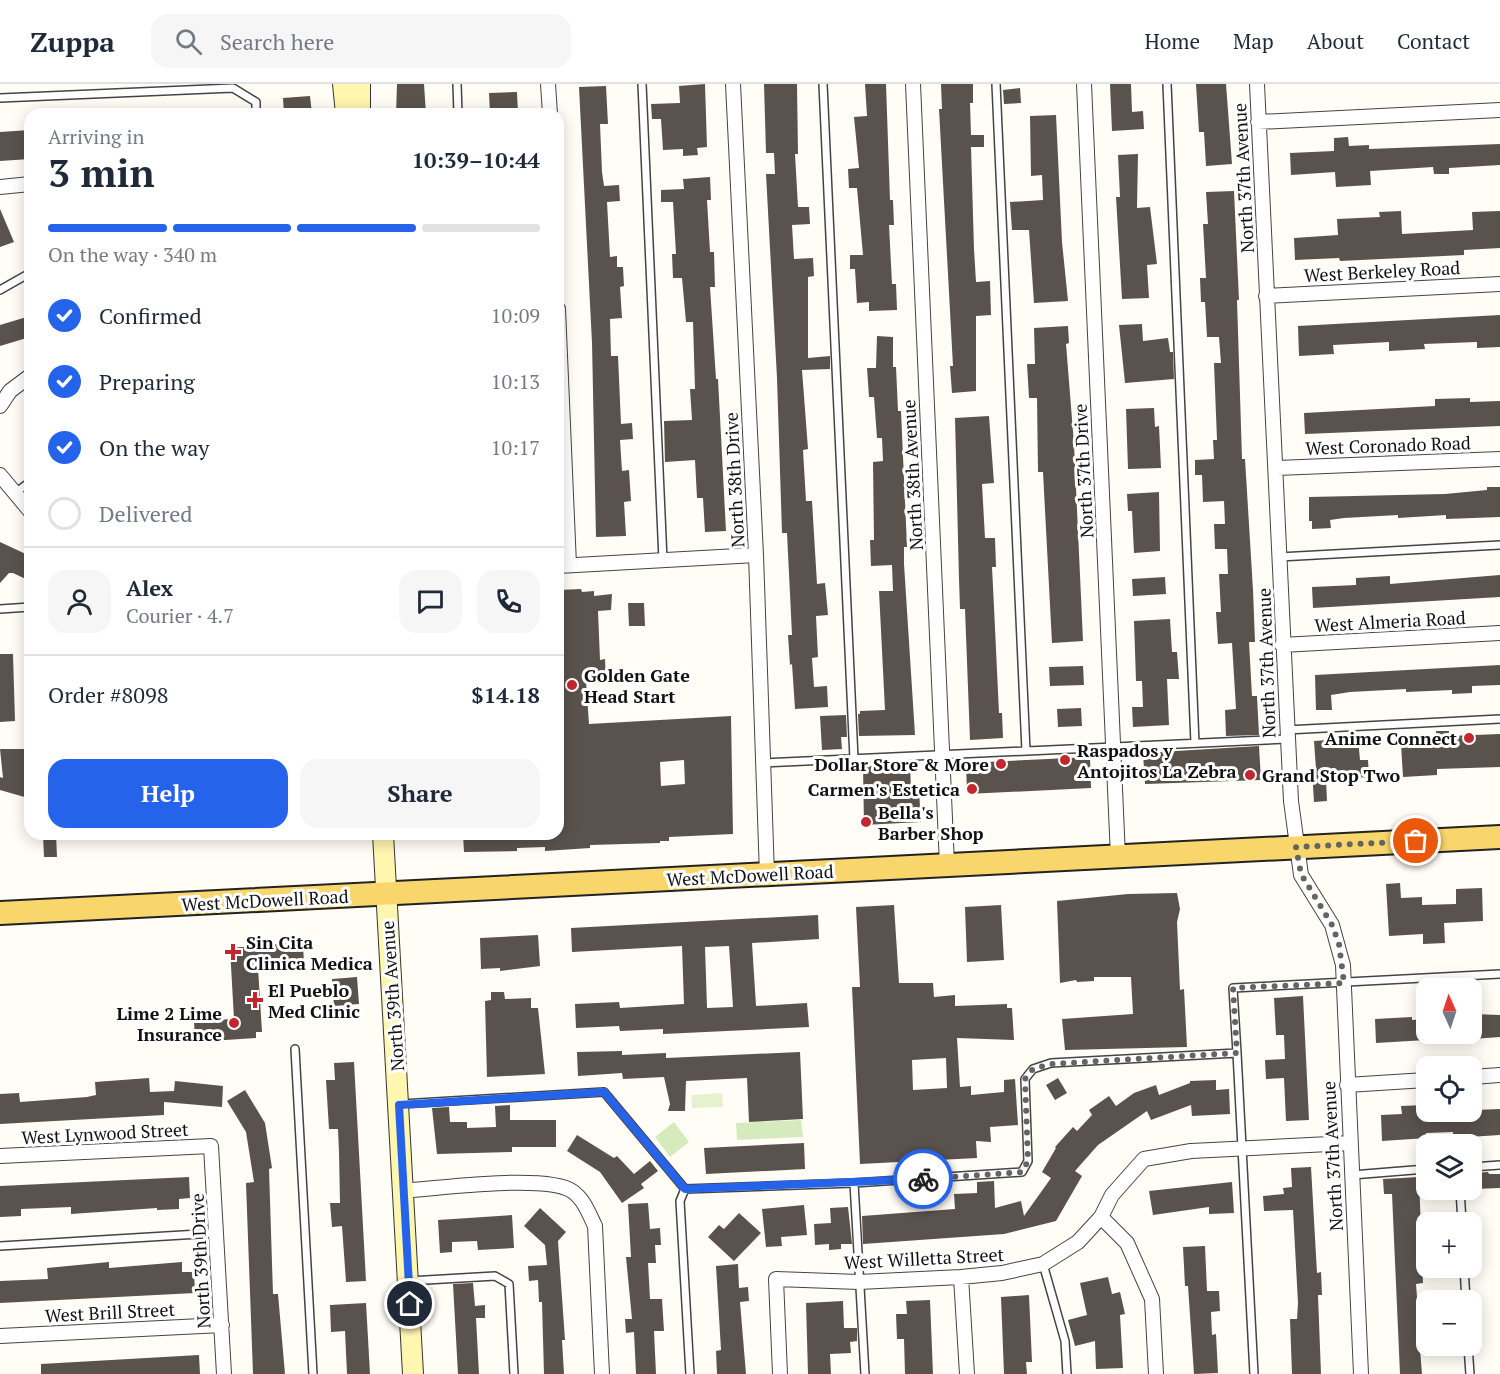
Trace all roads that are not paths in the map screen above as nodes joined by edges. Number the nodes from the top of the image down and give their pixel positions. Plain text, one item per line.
1 (343, 84) edge
2 (360, 84) edge
3 (457, 84) edge
4 (548, 84) edge
5 (642, 84) edge
6 (733, 84) edge
7 (824, 84) edge
8 (913, 84) edge
9 (996, 84) edge
10 (1084, 84) edge
11 (1167, 84) edge
12 (1257, 84) edge
13 (0, 98) edge
14 (256, 108) edge
15 (345, 108) edge
16 (360, 108) edge
17 (458, 108) edge
18 (549, 108) edge
19 (1500, 110) edge
20 (1258, 122) junction
21 (24, 185) edge
22 (0, 187) edge
23 (24, 276) edge
24 (1500, 284) edge
25 (0, 290) edge
26 (1266, 296) junction
27 (24, 380) edge
28 (0, 406) edge
29 (1500, 459) edge
30 (1277, 468) junction
31 (0, 475) edge
32 (24, 486) edge
33 (15, 493) junction
34 (24, 504) edge
35 (1500, 545) edge
36 (756, 555) junction
37 (1279, 557) junction
38 (663, 560) junction
39 (564, 566) edge
40 (24, 607) edge
41 (0, 609) edge
42 (1500, 633) edge
43 (1282, 645) junction
44 (1500, 719) edge
45 (1286, 735) junction
46 (1196, 743) junction
47 (1113, 747) junction
48 (1026, 751) junction
49 (942, 754) junction
50 (854, 759) junction
51 (762, 763) junction
52 (1500, 837) edge
53 (383, 840) edge
54 (1296, 847) junction
55 (1118, 857) junction
56 (947, 865) junction
57 (768, 874) junction
58 (386, 894) junction
59 (0, 914) edge
60 (1500, 974) edge
61 (1344, 983) junction
62 (295, 1049) dead end
63 (1237, 1053) junction
64 (1500, 1075) edge
65 (1482, 1076) edge
66 (1416, 1081) edge
67 (1347, 1085) junction
68 (399, 1105) junction
69 (1349, 1143) junction
70 (211, 1146) joint
71 (1242, 1147) junction
72 (0, 1156) edge
73 (1500, 1165) edge
74 (1482, 1166) edge
75 (1416, 1171) edge
76 (1352, 1175) junction
77 (854, 1183) junction
78 (685, 1189) junction
79 (403, 1191) junction
80 (1101, 1218) junction
81 (217, 1233) junction
82 (0, 1246) edge
83 (1043, 1264) junction
84 (962, 1277) junction
85 (408, 1281) junction
86 (859, 1282) junction
87 (222, 1324) junction
88 (0, 1336) edge
89 (1469, 1356) edge
90 (224, 1374) edge
91 (313, 1374) edge
92 (413, 1374) edge
93 (514, 1374) edge
94 (602, 1374) edge
95 (690, 1374) edge
96 (780, 1374) edge
97 (865, 1374) edge
98 (967, 1374) edge
99 (1066, 1374) edge
100 (1156, 1374) edge
101 (1254, 1374) edge
102 (1361, 1374) edge
103 (1470, 1374) edge

1 - 15 street
2 - 16 street
3 - 17 lane
4 - 18 street
5 - 38 lane
6 - 36 street, North 38th Drive
7 - 50 lane
8 - 49 street, North 38th Avenue
9 - 48 lane
10 - 47 street, North 37th Drive
11 - 46 lane
12 - 20 street, North 37th Avenue
13 - 14 lane
19 - 20 street
20 - 26 street, North 37th Avenue
21 - 22 street
23 - 25 lane
24 - 26 street, West Berkeley Road
26 - 30 street, North 37th Avenue
27 - 28 street
29 - 30 street, West Coronado Road
30 - 37 street, North 37th Avenue
31 - 33 street
32 - 33 lane
33 - 34 street
35 - 37 lane
36 - 38 street
36 - 51 street, North 38th Drive
37 - 43 street, North 37th Avenue
38 - 39 street
40 - 41 lane
42 - 43 street, West Almeria Road
43 - 45 street, North 37th Avenue
44 - 45 lane
45 - 46 lane
45 - 54 street, North 37th Avenue
46 - 47 lane
47 - 48 lane
47 - 55 street, North 37th Drive
48 - 49 lane
49 - 50 lane
49 - 56 street, North 38th Avenue
50 - 51 lane
51 - 57 street, North 38th Drive
52 - 54 main road, West McDowell Road
53 - 58 street, North 39th Avenue
54 - 55 main road, West McDowell Road
54 - 61 street, North 37th Avenue
55 - 56 main road, West McDowell Road
56 - 57 main road, West McDowell Road
57 - 58 main road, West McDowell Road
58 - 59 main road, West McDowell Road
58 - 68 street, North 39th Avenue
60 - 61 lane
61 - 63 lane
61 - 67 street, North 37th Avenue
62 - 91 lane
63 - 71 lane
63 - 77 lane
64 - 65 street
66 - 67 street
67 - 69 street, North 37th Avenue
68 - 78 lane
68 - 79 street, North 39th Avenue
69 - 71 street, West Willetta Street
69 - 76 street, North 37th Avenue
70 - 72 street, West Lynwood Street
70 - 81 street, North 39th Drive
71 - 80 street, West Willetta Street
71 - 101 lane
73 - 74 lane
75 - 76 lane
76 - 102 street, North 37th Avenue
77 - 78 lane
77 - 86 lane
78 - 95 lane
79 - 85 street, North 39th Avenue
79 - 94 street
80 - 83 street, West Willetta Street
80 - 100 street
81 - 82 lane
81 - 87 street, North 39th Drive
83 - 84 street, West Willetta Street
83 - 99 lane
84 - 86 street, West Willetta Street
84 - 98 street
85 - 92 street, North 39th Avenue
85 - 93 lane
86 - 96 street, West Willetta Street
86 - 97 lane
87 - 88 street, West Brill Street
87 - 90 street, North 39th Drive
89 - 103 lane

